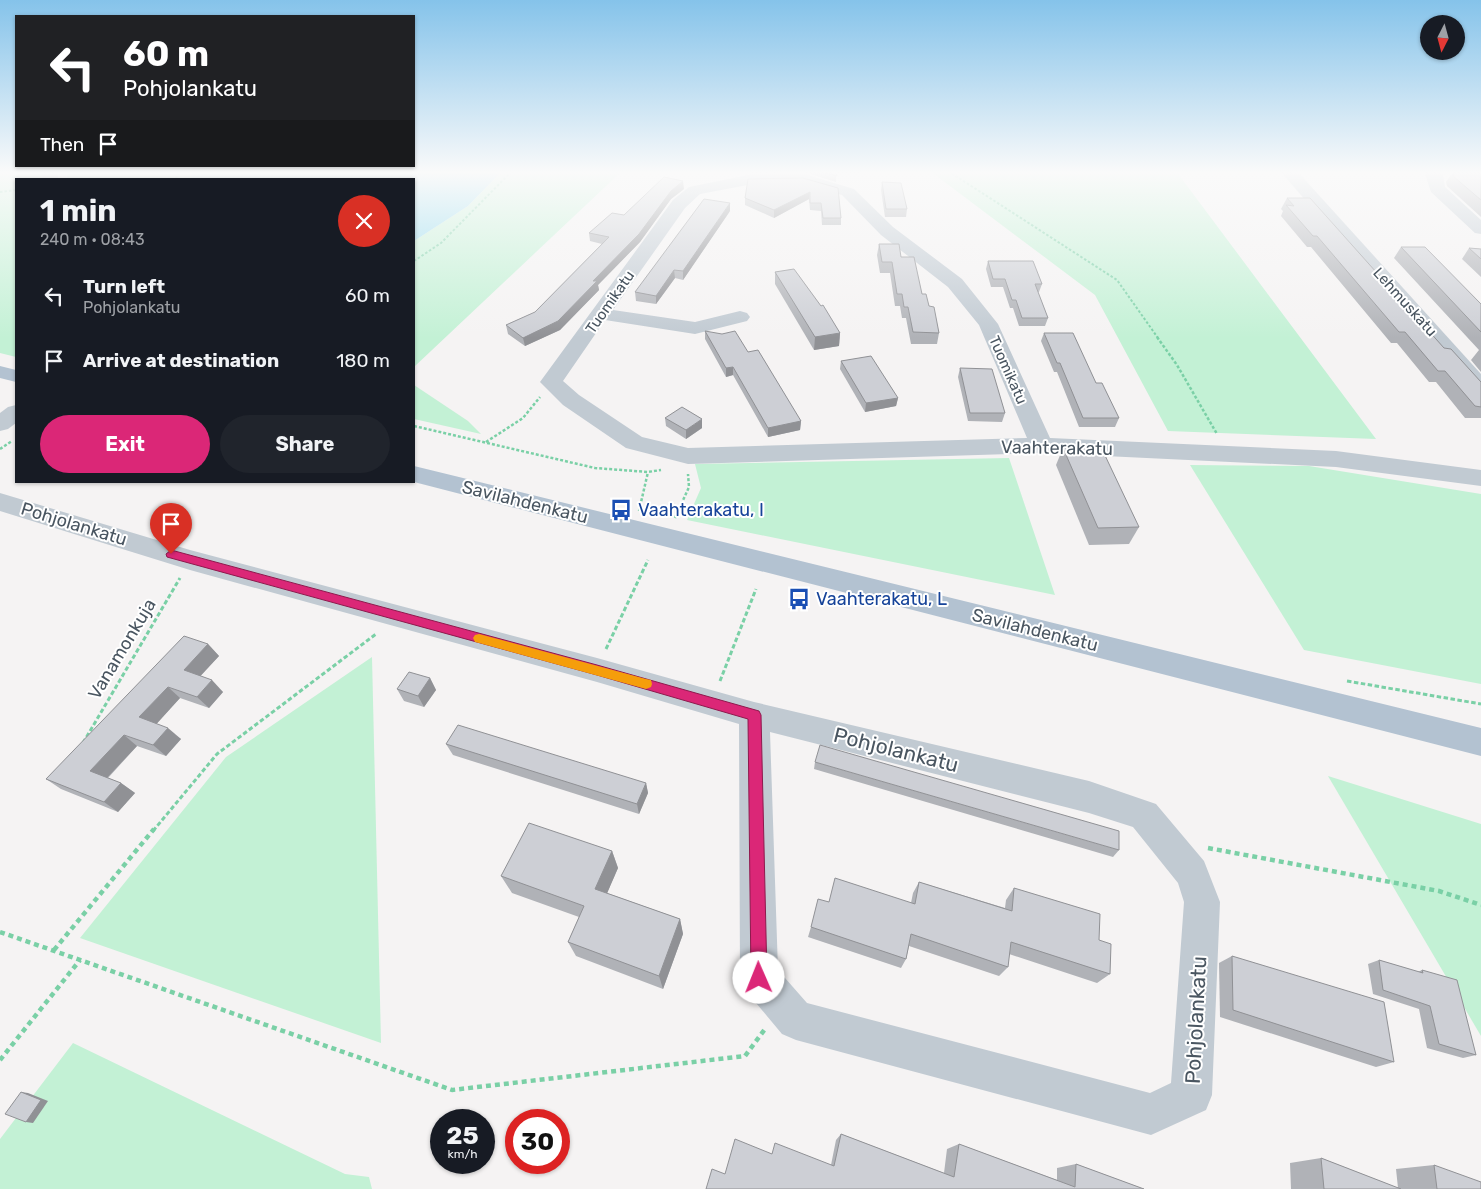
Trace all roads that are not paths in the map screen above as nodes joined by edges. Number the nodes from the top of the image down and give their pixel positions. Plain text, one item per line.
1 (663, 226) edge
2 (882, 226) edge
3 (1338, 226) edge
4 (602, 314) junction
5 (740, 317) dead end
6 (0, 372) edge
7 (15, 376) edge
8 (1481, 387) edge
9 (15, 413) edge
10 (0, 424) edge
11 (634, 442) joint
12 (1042, 445) junction
13 (415, 474) edge
14 (1481, 478) edge
15 (0, 502) edge
16 (738, 710) junction
17 (1481, 742) edge

1 - 4 street, Tuomikatu
2 - 12 street, Tuomikatu
3 - 8 street, Lehmuskatu
4 - 5 street
4 - 11 street, Tuomikatu
6 - 7 main road
9 - 10 street
11 - 12 street, Vaahterakatu
12 - 14 street, Vaahterakatu
13 - 17 main road, Savilahdenkatu
15 - 16 street, Pohjolankatu
16 - 16 street, Pohjolankatu

